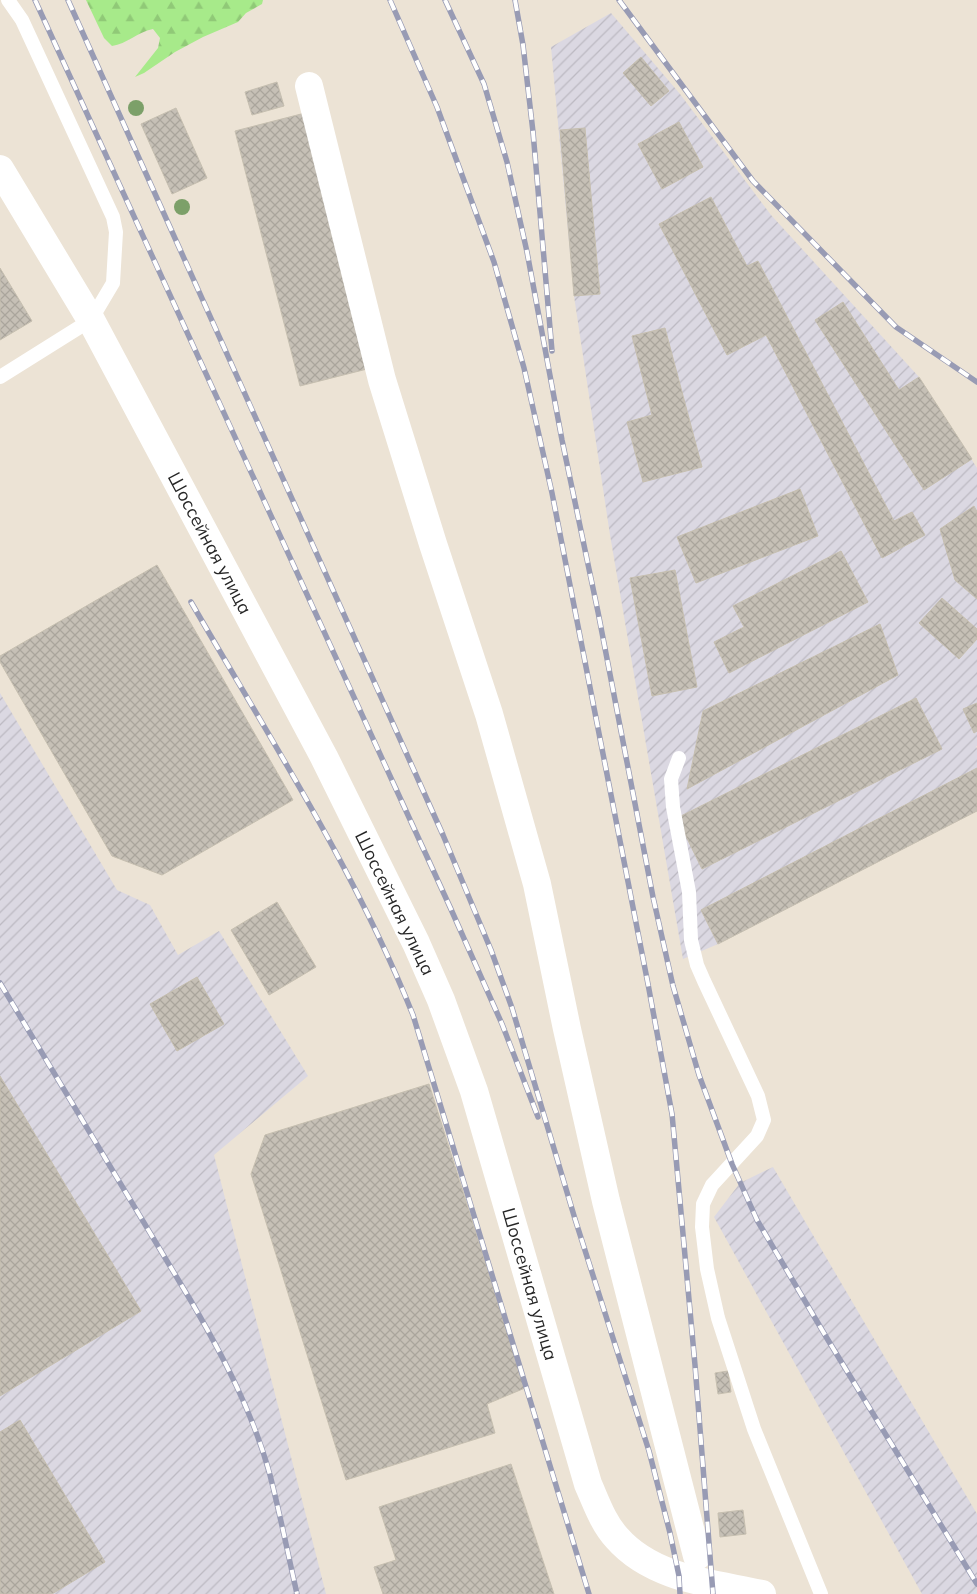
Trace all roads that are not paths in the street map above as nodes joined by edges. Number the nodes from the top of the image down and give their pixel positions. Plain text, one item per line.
1 (8, 0) edge
2 (309, 86) dead end
3 (0, 169) edge
4 (91, 320) junction
5 (0, 377) edge
6 (679, 758) dead end
7 (697, 1556) dead end
8 (762, 1594) edge
9 (821, 1594) edge

1 - 4 lane
2 - 7 street
3 - 4 street, Шоссейная улица
4 - 5 lane
4 - 8 street, Шоссейная улица
6 - 9 lane

